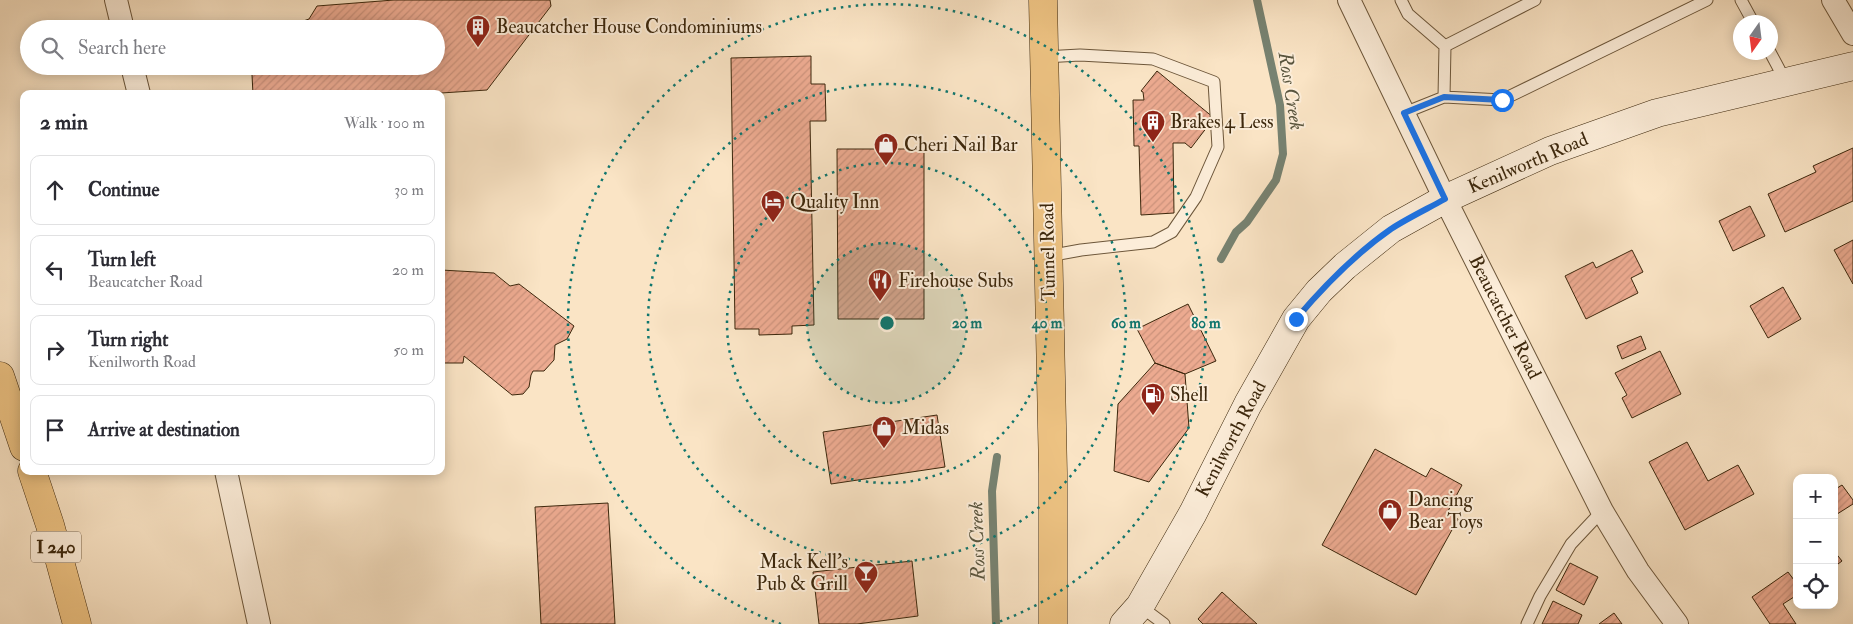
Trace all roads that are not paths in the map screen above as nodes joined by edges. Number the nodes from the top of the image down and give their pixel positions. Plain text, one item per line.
1 (116, 0) edge
2 (1042, 0) edge
3 (1349, 0) edge
4 (1401, 0) edge
5 (1535, 0) edge
6 (1707, 0) edge
7 (1741, 0) edge
8 (1833, 0) edge
9 (1749, 15) edge
10 (121, 20) edge
11 (1853, 34) edge
12 (1444, 46) junction
13 (1044, 57) junction
14 (1774, 60) edge
15 (1853, 66) edge
16 (134, 75) edge
17 (1786, 82) junction
18 (138, 90) edge
19 (1444, 97) junction
20 (1404, 113) junction
21 (1445, 199) junction
22 (1048, 256) junction
23 (0, 376) edge
24 (20, 435) edge
25 (33, 475) edge
26 (227, 475) edge
27 (1602, 511) junction
28 (1134, 618) edge
29 (77, 624) edge
30 (259, 624) edge
31 (1053, 624) edge
32 (1164, 624) edge
33 (1527, 624) edge
34 (1677, 624) edge

1 - 10 street
2 - 13 main road, Tunnel Road
3 - 20 street, Beaucatcher Road
4 - 12 lane
5 - 12 lane
6 - 19 lane
7 - 9 lane
8 - 11 street
12 - 19 lane
13 - 22 main road, Tunnel Road
13 - 22 lane
14 - 17 lane
15 - 17 street, Kenilworth Road
16 - 18 street
17 - 21 street, Kenilworth Road
19 - 20 lane
20 - 21 street, Beaucatcher Road
21 - 27 street, Beaucatcher Road
21 - 28 street, Kenilworth Road
22 - 31 main road, Tunnel Road
23 - 24 main road
25 - 29 main road, I 240
26 - 30 street
27 - 33 lane
27 - 34 street, Beaucatcher Road
28 - 32 lane

